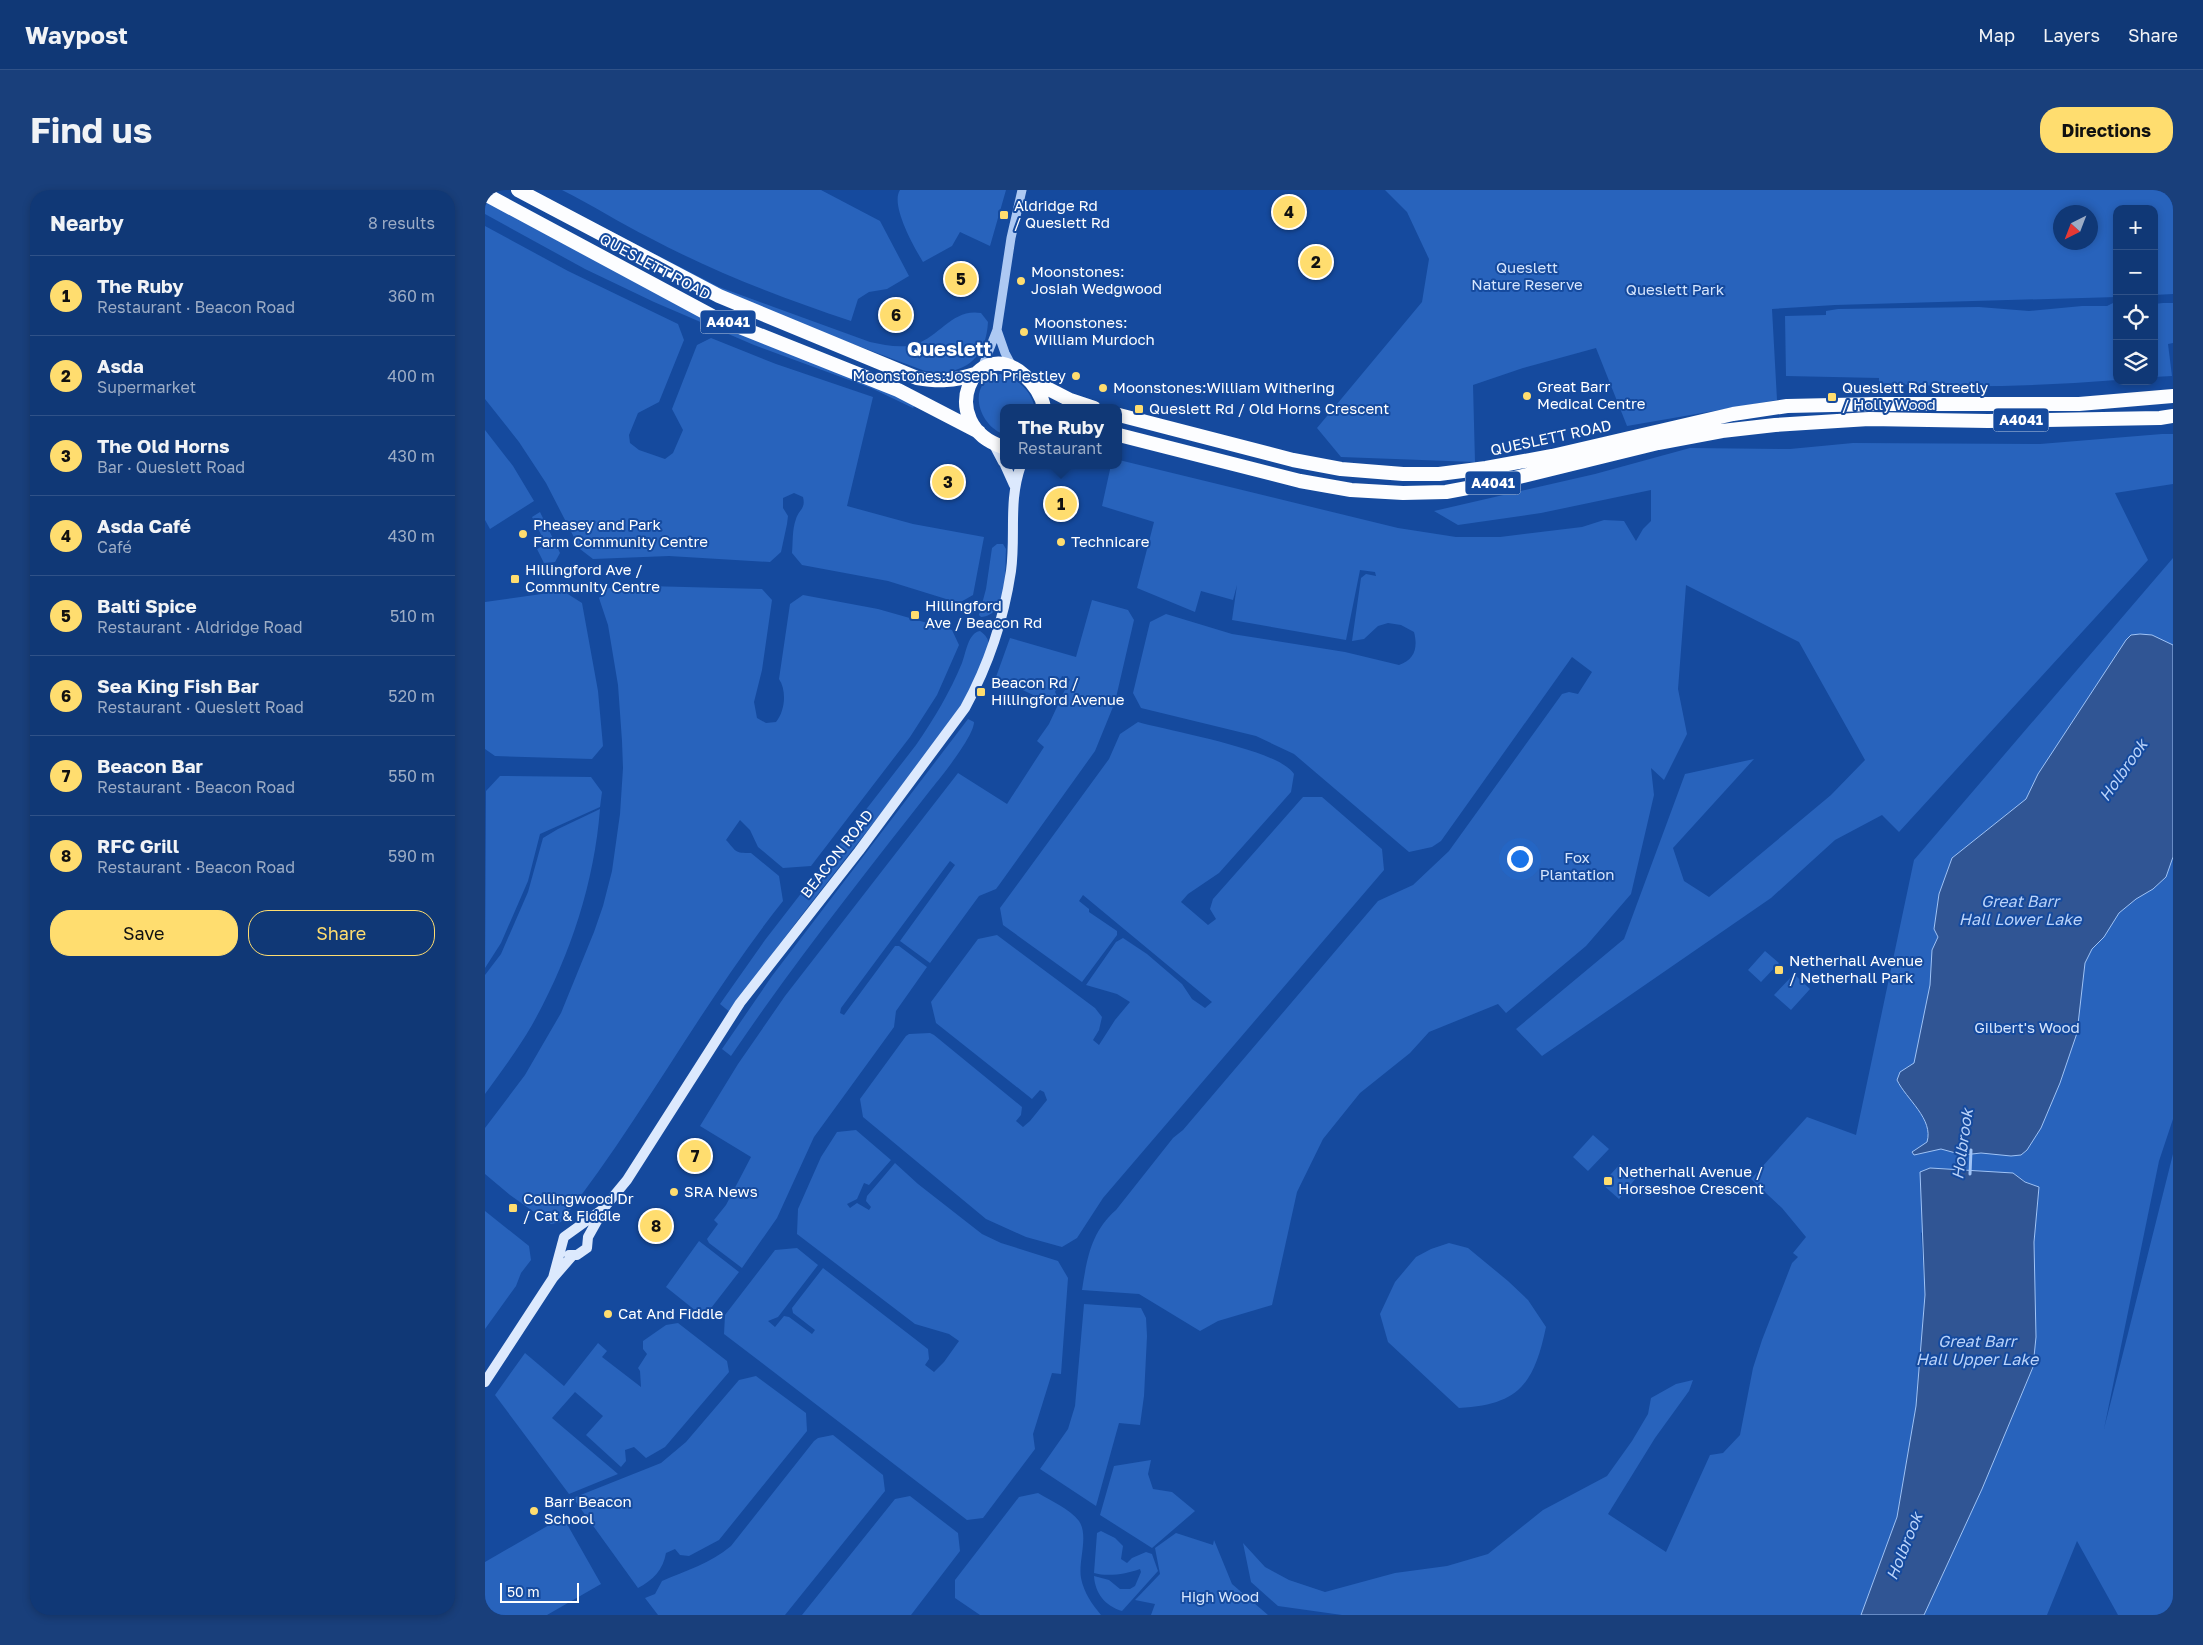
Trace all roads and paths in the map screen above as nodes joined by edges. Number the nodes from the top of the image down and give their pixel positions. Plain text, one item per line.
1 (518, 190) edge
2 (1022, 190) edge
3 (485, 194) edge
4 (997, 330) junction
5 (1013, 368) junction
6 (979, 371) junction
7 (1029, 379) junction
8 (2173, 396) edge
9 (1043, 404) edge
10 (1082, 404) edge
11 (1122, 415) edge
12 (2173, 416) edge
13 (979, 432) junction
14 (1122, 436) edge
15 (998, 445) edge
16 (1286, 458) junction
17 (1006, 469) edge
18 (1020, 469) edge
19 (1282, 476) junction
20 (1014, 485) junction
21 (603, 1209) junction
22 (574, 1231) junction
23 (588, 1237) junction
24 (561, 1246) junction
25 (573, 1255) junction
26 (553, 1278) junction
27 (485, 1382) edge

1 - 6 highway, QUESLETT ROAD / A4041
2 - 4 street
3 - 13 highway, QUESLETT ROAD / A4041
4 - 5 street
4 - 6 street
5 - 6 highway, QUESLETT ROAD
5 - 7 highway
6 - 13 highway
7 - 9 highway
7 - 10 highway
8 - 16 highway, QUESLETT ROAD / A4041
11 - 16 highway, QUESLETT ROAD / A4041
12 - 19 highway, QUESLETT ROAD / A4041
13 - 15 highway
14 - 19 highway, QUESLETT ROAD / A4041
16 - 19 highway
17 - 20 main road, BEACON ROAD
18 - 20 main road, BEACON ROAD
20 - 21 main road, BEACON ROAD
21 - 22 main road, BEACON ROAD
21 - 23 main road, BEACON ROAD
22 - 23 main road
22 - 24 main road, BEACON ROAD
23 - 25 main road, BEACON ROAD
24 - 25 main road
24 - 26 main road, BEACON ROAD
25 - 26 main road, BEACON ROAD
26 - 27 main road, BEACON ROAD

